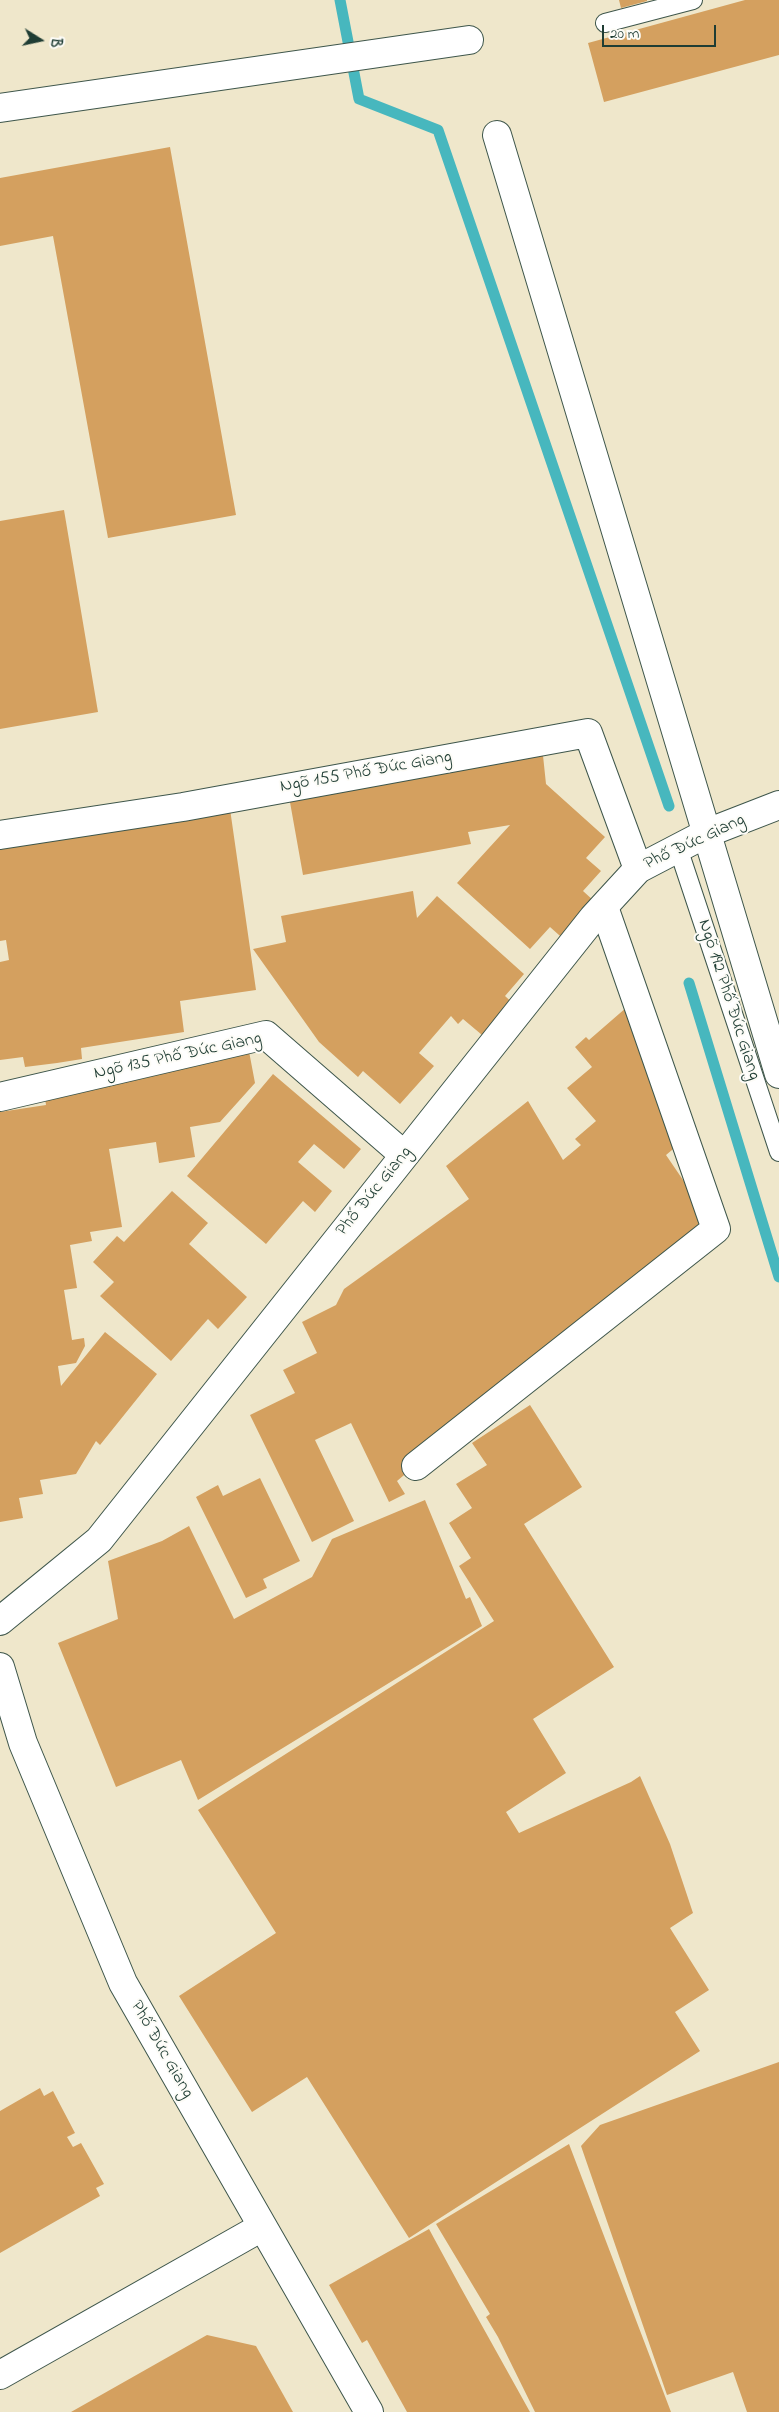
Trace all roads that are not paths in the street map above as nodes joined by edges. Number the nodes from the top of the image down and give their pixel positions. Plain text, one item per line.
1 (693, 0) edge
2 (605, 23) dead end
3 (469, 40) dead end
4 (0, 108) edge
5 (497, 135) dead end
6 (779, 805) edge
7 (707, 833) junction
8 (0, 835) edge
9 (678, 848) junction
10 (638, 870) junction
11 (604, 906) junction
12 (779, 1074) edge
13 (0, 1096) edge
14 (779, 1152) edge
15 (404, 1155) junction
16 (416, 1466) dead end
17 (0, 1621) edge
18 (0, 1667) edge
19 (262, 2227) junction
20 (0, 2375) edge
21 (369, 2412) edge

1 - 2 lane
3 - 4 street
5 - 7 street
6 - 7 street, Phố Đức Giang
7 - 9 street, Phố Đức Giang
7 - 12 street
8 - 10 street, Ngõ 155 Phố Đức Giang
9 - 10 street, Phố Đức Giang
9 - 14 lane, Ngõ 192 Phố Đức Giang
10 - 11 street, Phố Đức Giang
11 - 15 street, Phố Đức Giang
11 - 16 street
13 - 15 street, Ngõ 135 Phố Đức Giang
15 - 17 street, Phố Đức Giang
18 - 19 street, Phố Đức Giang
19 - 20 street
19 - 21 street, Phố Đức Giang

